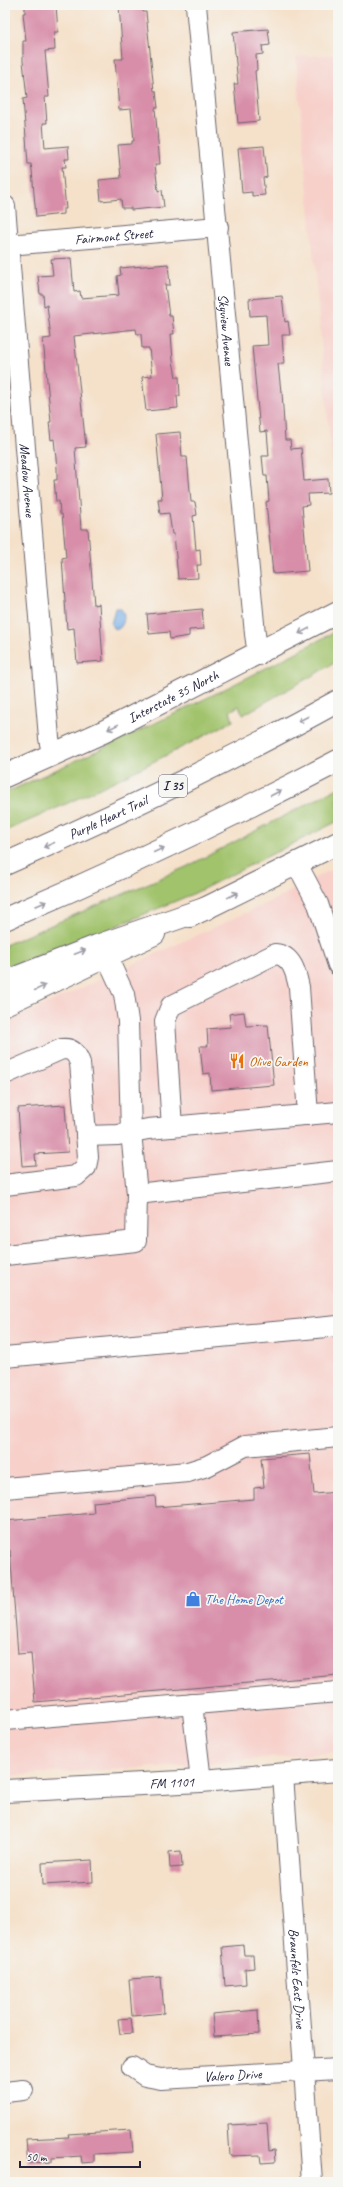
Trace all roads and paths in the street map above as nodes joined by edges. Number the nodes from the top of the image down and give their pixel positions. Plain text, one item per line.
1 (196, 5) edge
2 (5, 206) edge
3 (218, 227) junction
4 (8, 245) junction
5 (338, 612) edge
6 (258, 655) junction
7 (338, 701) edge
8 (52, 754) junction
9 (338, 761) edge
10 (5, 776) edge
11 (338, 843) edge
12 (5, 864) edge
13 (297, 864) junction
14 (206, 908) junction
15 (5, 919) edge
16 (107, 957) junction
17 (338, 965) edge
18 (5, 982) edge
19 (5, 1004) edge
20 (5, 1074) edge
21 (338, 1112) edge
22 (308, 1115) junction
23 (172, 1126) junction
24 (131, 1132) junction
25 (86, 1136) junction
26 (338, 1171) edge
27 (5, 1186) edge
28 (137, 1194) junction
29 (5, 1255) edge
30 (338, 1326) edge
31 (5, 1357) edge
32 (338, 1437) edge
33 (5, 1488) edge
34 (338, 1692) edge
35 (192, 1704) junction
36 (5, 1720) edge
37 (338, 1770) edge
38 (283, 1775) junction
39 (201, 1781) junction
40 (5, 1791) edge
41 (132, 2067) dead end
42 (338, 2069) edge
43 (305, 2071) junction
44 (312, 2182) edge

1 - 3 street, Skyview Avenue
2 - 4 street, Meadow Avenue
3 - 4 street, Fairmont Street
3 - 6 street, Skyview Avenue
4 - 8 street, Meadow Avenue
5 -> 6 main road, Interstate 35 North
6 -> 8 main road, Interstate 35 North
7 -> 12 main road, Purple Heart Trail / I 35
8 - 10 main road, Interstate 35 North
15 -> 9 main road
11 - 13 main road
14 -> 13 main road
13 - 17 street
14 - 16 main road
18 -> 14 main road
19 -> 16 main road
16 - 24 street
20 - 25 street
21 - 22 street
22 - 23 street
22 - 23 street
23 - 24 street
24 - 25 street
24 - 28 street
25 - 27 street
26 - 28 street
28 - 29 street
30 - 31 street
32 - 33 street
34 - 35 street
35 - 36 street
35 - 39 street
37 - 38 main road, FM 1101 / FM 1101
38 - 39 main road, FM 1101 / FM 1101
38 - 43 street, Braunfels East Drive
39 - 40 main road, FM 1101 / FM 1101
41 - 43 street, Valero Drive
42 - 43 street, Valero Drive
43 - 44 street, Braunfels East Drive

